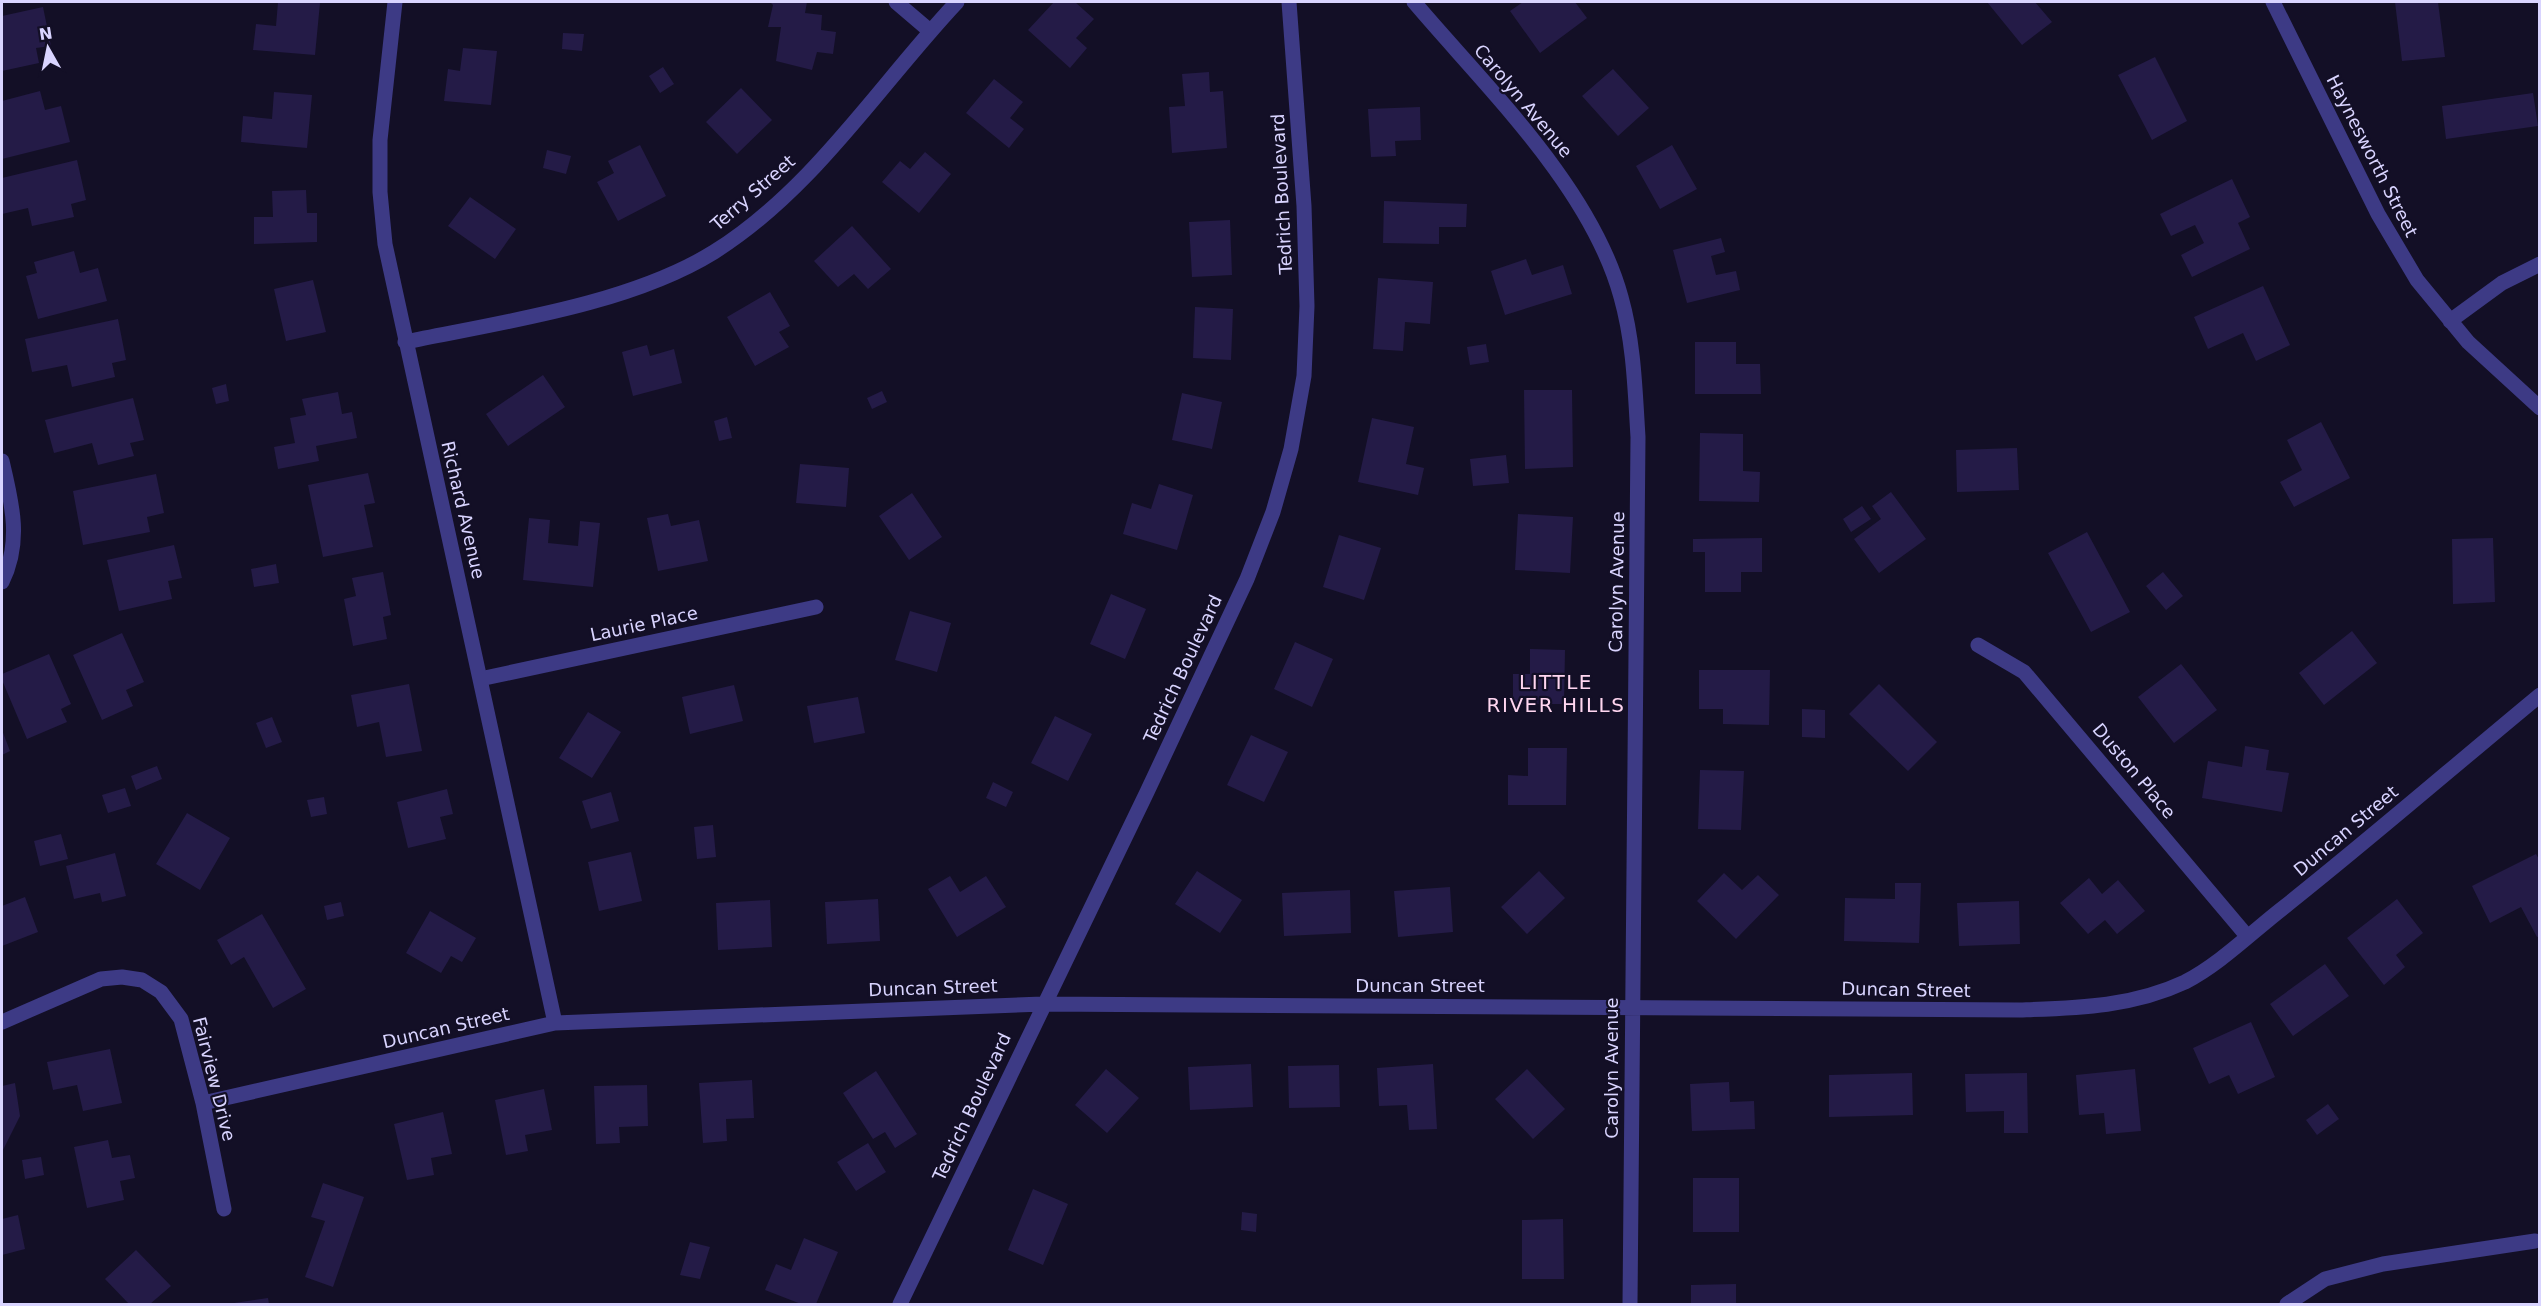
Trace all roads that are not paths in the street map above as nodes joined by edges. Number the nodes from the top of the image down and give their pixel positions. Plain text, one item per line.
1 (395, 2) edge
2 (896, 2) edge
3 (957, 2) edge
4 (1289, 2) edge
5 (1414, 2) edge
6 (2273, 2) edge
7 (930, 31) junction
8 (2540, 264) edge
9 (2450, 321) junction
10 (405, 342) junction
11 (2540, 408) edge
12 (2, 461) edge
13 (2, 582) edge
14 (816, 607) dead end
15 (1978, 645) dead end
16 (480, 679) junction
17 (2540, 695) edge
18 (2247, 936) junction
19 (1043, 1004) junction
20 (1632, 1006) junction
21 (2, 1023) edge
22 (555, 1023) junction
23 (203, 1103) junction
24 (224, 1209) dead end
25 (2535, 1241) dead end
26 (900, 1305) edge
27 (1630, 1305) edge
28 (2287, 1305) edge

1 - 10 street, Richard Avenue
2 - 7 street
3 - 7 street, Terry Street
4 - 19 street, Tedrich Boulevard
5 - 20 street, Carolyn Avenue
6 - 9 street, Haynesworth Street
7 - 10 street, Terry Street
8 - 9 street
9 - 11 street
10 - 16 street, Richard Avenue
12 - 13 street
14 - 16 street, Laurie Place
15 - 18 street, Duston Place
16 - 22 street, Richard Avenue
17 - 18 street, Duncan Street
18 - 20 street, Duncan Street
19 - 20 street, Duncan Street
19 - 22 street, Duncan Street
19 - 26 street, Tedrich Boulevard
20 - 27 street, Carolyn Avenue
21 - 23 street, Fairview Drive
22 - 23 street, Duncan Street
23 - 24 street, Fairview Drive
25 - 28 street

